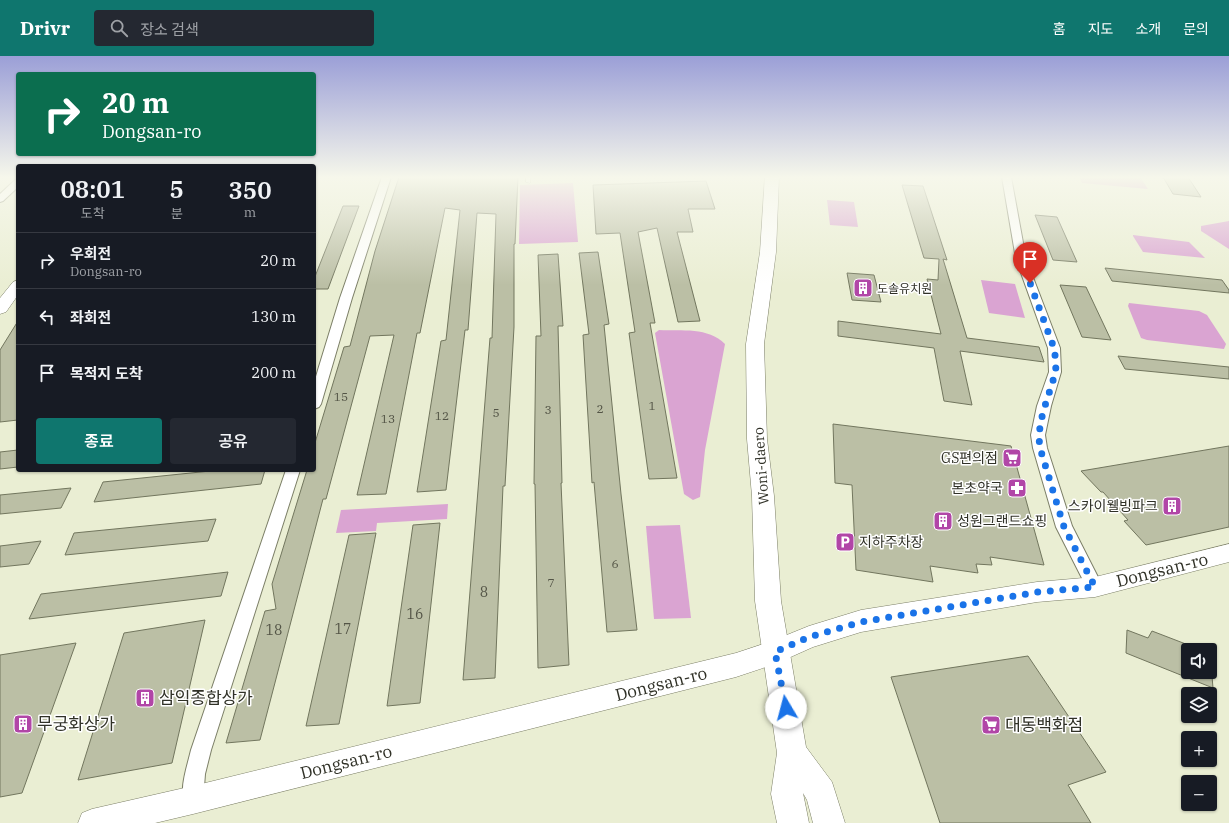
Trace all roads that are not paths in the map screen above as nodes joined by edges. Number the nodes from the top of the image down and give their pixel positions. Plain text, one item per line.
1 (375, 213) edge
2 (770, 213) edge
3 (1013, 213) edge
4 (16, 288) edge
5 (0, 309) edge
6 (316, 397) edge
7 (292, 472) edge
8 (1229, 553) edge
9 (1095, 587) junction
10 (775, 652) junction
11 (792, 753) junction
12 (193, 800) junction
13 (92, 823) edge
14 (793, 823) edge
15 (829, 823) edge

1 - 6 street
2 - 10 main road, Woni-daero
3 - 9 street
4 - 5 main road
7 - 12 street
8 - 9 main road, Dongsan-ro
9 - 10 main road, Dongsan-ro
10 - 11 main road, Woni-daero
10 - 12 main road, Dongsan-ro
11 - 14 main road, Woni-daero
11 - 15 main road, Woni-daero
12 - 13 main road, Dongsan-ro

